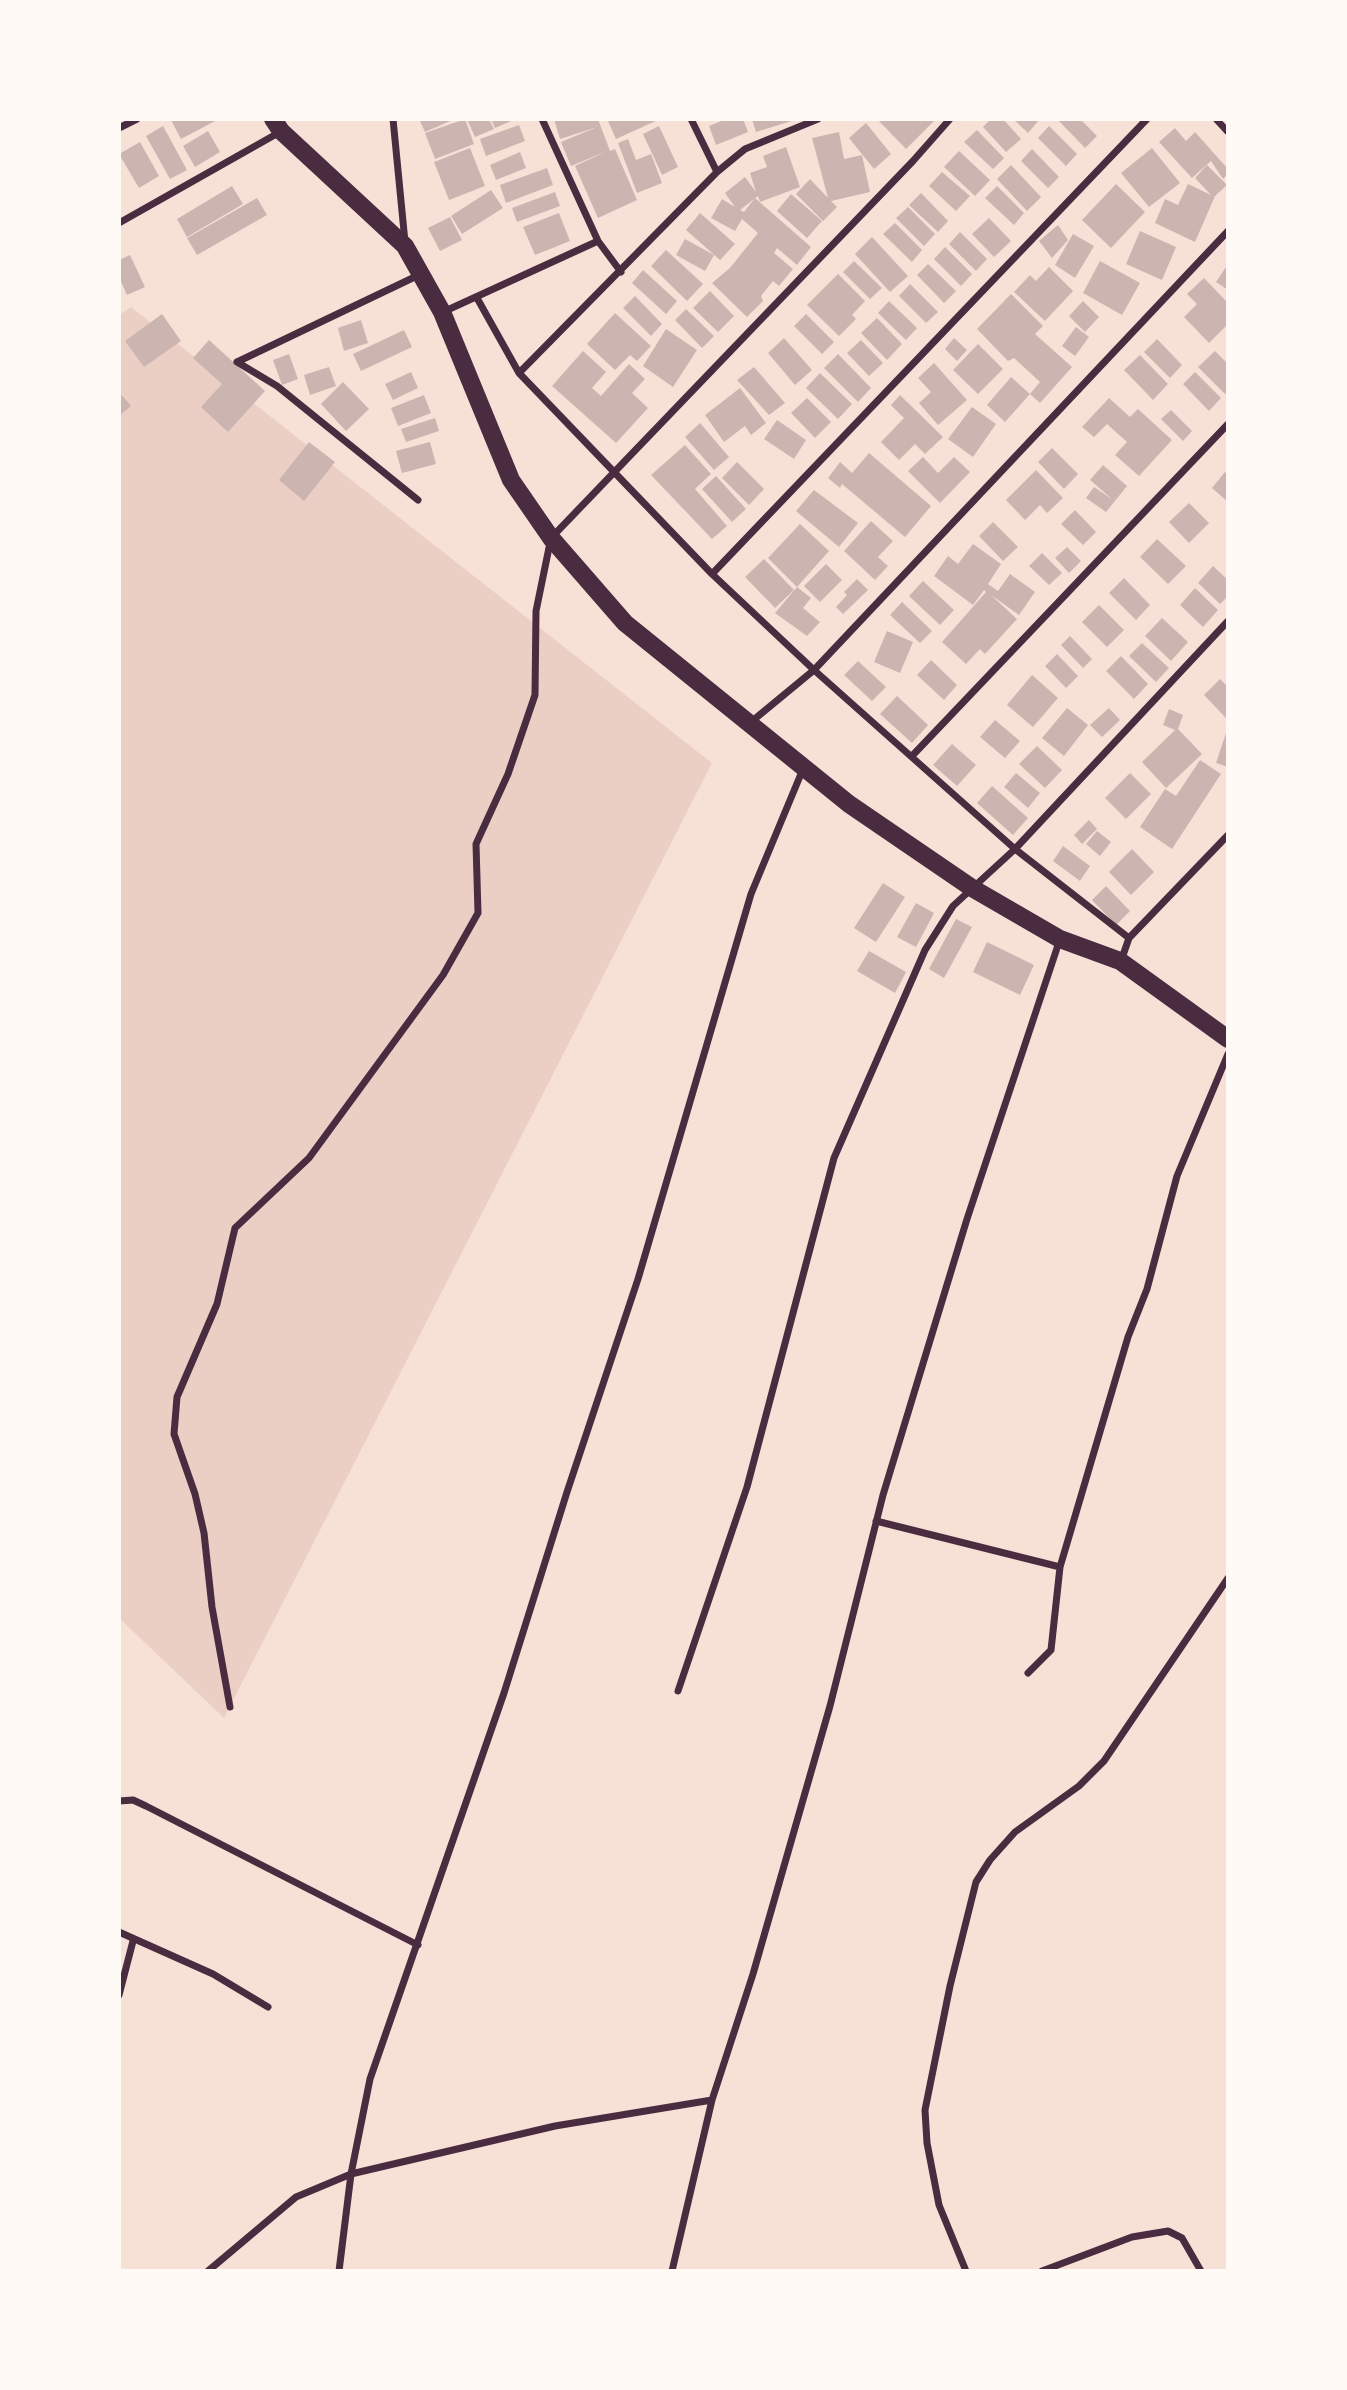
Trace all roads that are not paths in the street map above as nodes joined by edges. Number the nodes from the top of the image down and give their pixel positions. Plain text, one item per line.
1 (137, 119) edge
2 (393, 119) edge
3 (542, 119) edge
4 (691, 119) edge
5 (818, 119) edge
6 (950, 119) edge
7 (1147, 119) edge
8 (1216, 119) edge
9 (277, 125) edge
10 (119, 128) edge
11 (1228, 132) edge
12 (717, 172) junction
13 (119, 223) edge
14 (1228, 231) edge
15 (598, 241) junction
16 (405, 246) junction
17 (621, 272) junction
18 (422, 274) junction
19 (477, 298) junction
20 (442, 312) junction
21 (519, 373) junction
22 (1228, 424) edge
23 (613, 470) junction
24 (418, 500) dead end
25 (551, 538) junction
26 (712, 574) junction
27 (1228, 621) edge
28 (814, 670) junction
29 (749, 724) junction
30 (912, 756) junction
31 (803, 768) junction
32 (1228, 835) edge
33 (1015, 849) junction
34 (972, 888) junction
35 (1129, 938) junction
36 (1060, 939) junction
37 (1121, 961) junction
38 (1228, 1039) edge
39 (1228, 1054) edge
40 (876, 1521) junction
41 (1060, 1567) junction
42 (1228, 1578) edge
43 (1028, 1672) dead end
44 (678, 1691) dead end
45 (230, 1707) dead end
46 (119, 1801) edge
47 (119, 1932) edge
48 (133, 1941) junction
49 (418, 1945) junction
50 (119, 1995) edge
51 (268, 2007) dead end
52 (712, 2100) junction
53 (351, 2174) junction
54 (208, 2271) edge
55 (339, 2271) edge
56 (671, 2271) edge
57 (966, 2271) edge
58 (1042, 2271) edge
59 (1201, 2271) edge

1 - 10 street
2 - 16 street
3 - 15 street
4 - 12 street
5 - 12 street
6 - 23 street
7 - 26 street
8 - 11 street
9 - 13 street
9 - 16 main road
12 - 17 street
14 - 28 street
15 - 17 street
15 - 19 street
16 - 18 main road
17 - 21 street
18 - 20 main road
18 - 24 street
19 - 20 street
19 - 21 street
20 - 25 main road
21 - 23 street
22 - 30 street
23 - 25 street
23 - 26 street
25 - 29 main road
25 - 45 street
26 - 28 street
27 - 33 street
28 - 29 street
28 - 30 street
29 - 31 main road
30 - 33 street
31 - 34 main road
31 - 49 street
32 - 35 street
33 - 34 street
33 - 35 street
34 - 36 main road
34 - 44 street
35 - 37 street
36 - 37 main road
36 - 40 street
37 - 38 main road
39 - 41 street
40 - 41 street
40 - 52 street
41 - 43 street
42 - 57 street
46 - 49 street
47 - 48 street
48 - 50 street
48 - 51 street
49 - 53 street
52 - 53 street
52 - 56 street
53 - 54 street
53 - 55 street
58 - 59 street

